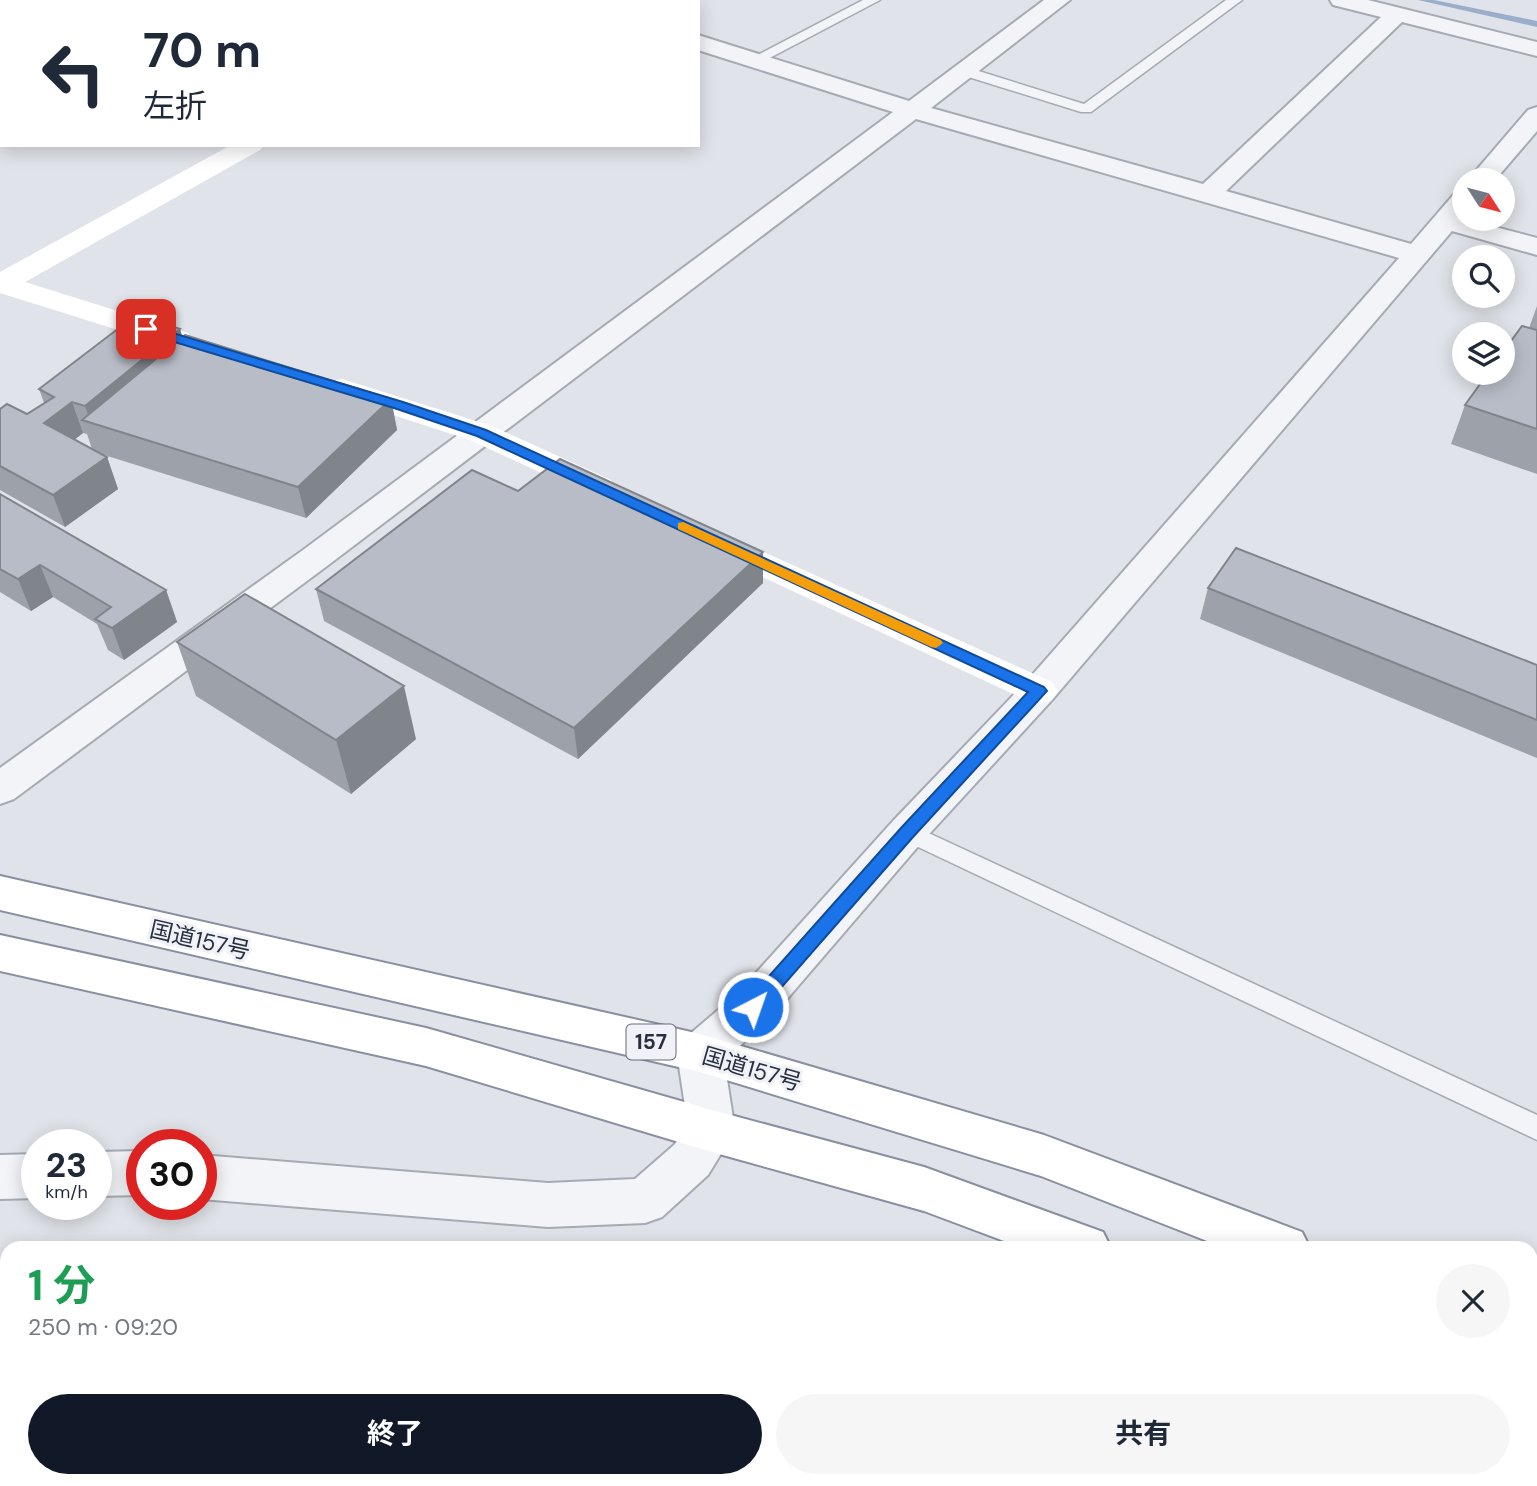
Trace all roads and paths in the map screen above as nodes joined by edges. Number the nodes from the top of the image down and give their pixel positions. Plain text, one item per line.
1 (873, 0) edge
2 (1059, 0) edge
3 (1235, 0) edge
4 (1341, 0) edge
5 (1397, 14) junction
6 (700, 43) edge
7 (1537, 50) edge
8 (755, 60) junction
9 (964, 71) junction
10 (912, 110) junction
11 (1537, 115) edge
12 (247, 147) edge
13 (1491, 168) edge
14 (1208, 194) junction
15 (1452, 215) edge
16 (1502, 231) edge
17 (1537, 247) edge
18 (1417, 254) junction
19 (1, 283) edge
20 (202, 346) edge
21 (320, 381) edge
22 (481, 433) junction
23 (634, 503) edge
24 (684, 527) edge
25 (1039, 691) junction
26 (0, 789) edge
27 (907, 832) junction
28 (0, 893) edge
29 (0, 953) edge
30 (700, 1053) junction
31 (1537, 1128) edge
32 (712, 1131) junction
33 (21, 1176) edge
34 (0, 1177) edge
35 (217, 1178) edge
36 (1067, 1241) edge
37 (1267, 1241) edge

1 - 8 lane
2 - 9 street
3 - 9 lane
4 - 5 street
5 - 7 street
5 - 14 street
6 - 8 street
8 - 10 street
9 - 10 street
10 - 14 street
10 - 22 street
11 - 13 street
12 - 19 main road
14 - 18 street
15 - 18 street
16 - 17 street
18 - 25 street
19 - 20 main road
21 - 22 main road
22 - 23 main road
22 - 26 street
24 - 25 main road
25 - 27 street
27 - 30 street
27 - 31 lane
28 - 30 main road, 国道157号 / 157
29 - 32 main road
30 - 32 street
30 - 37 main road, 国道157号 / 157
32 - 35 street
32 - 36 main road
33 - 34 street

